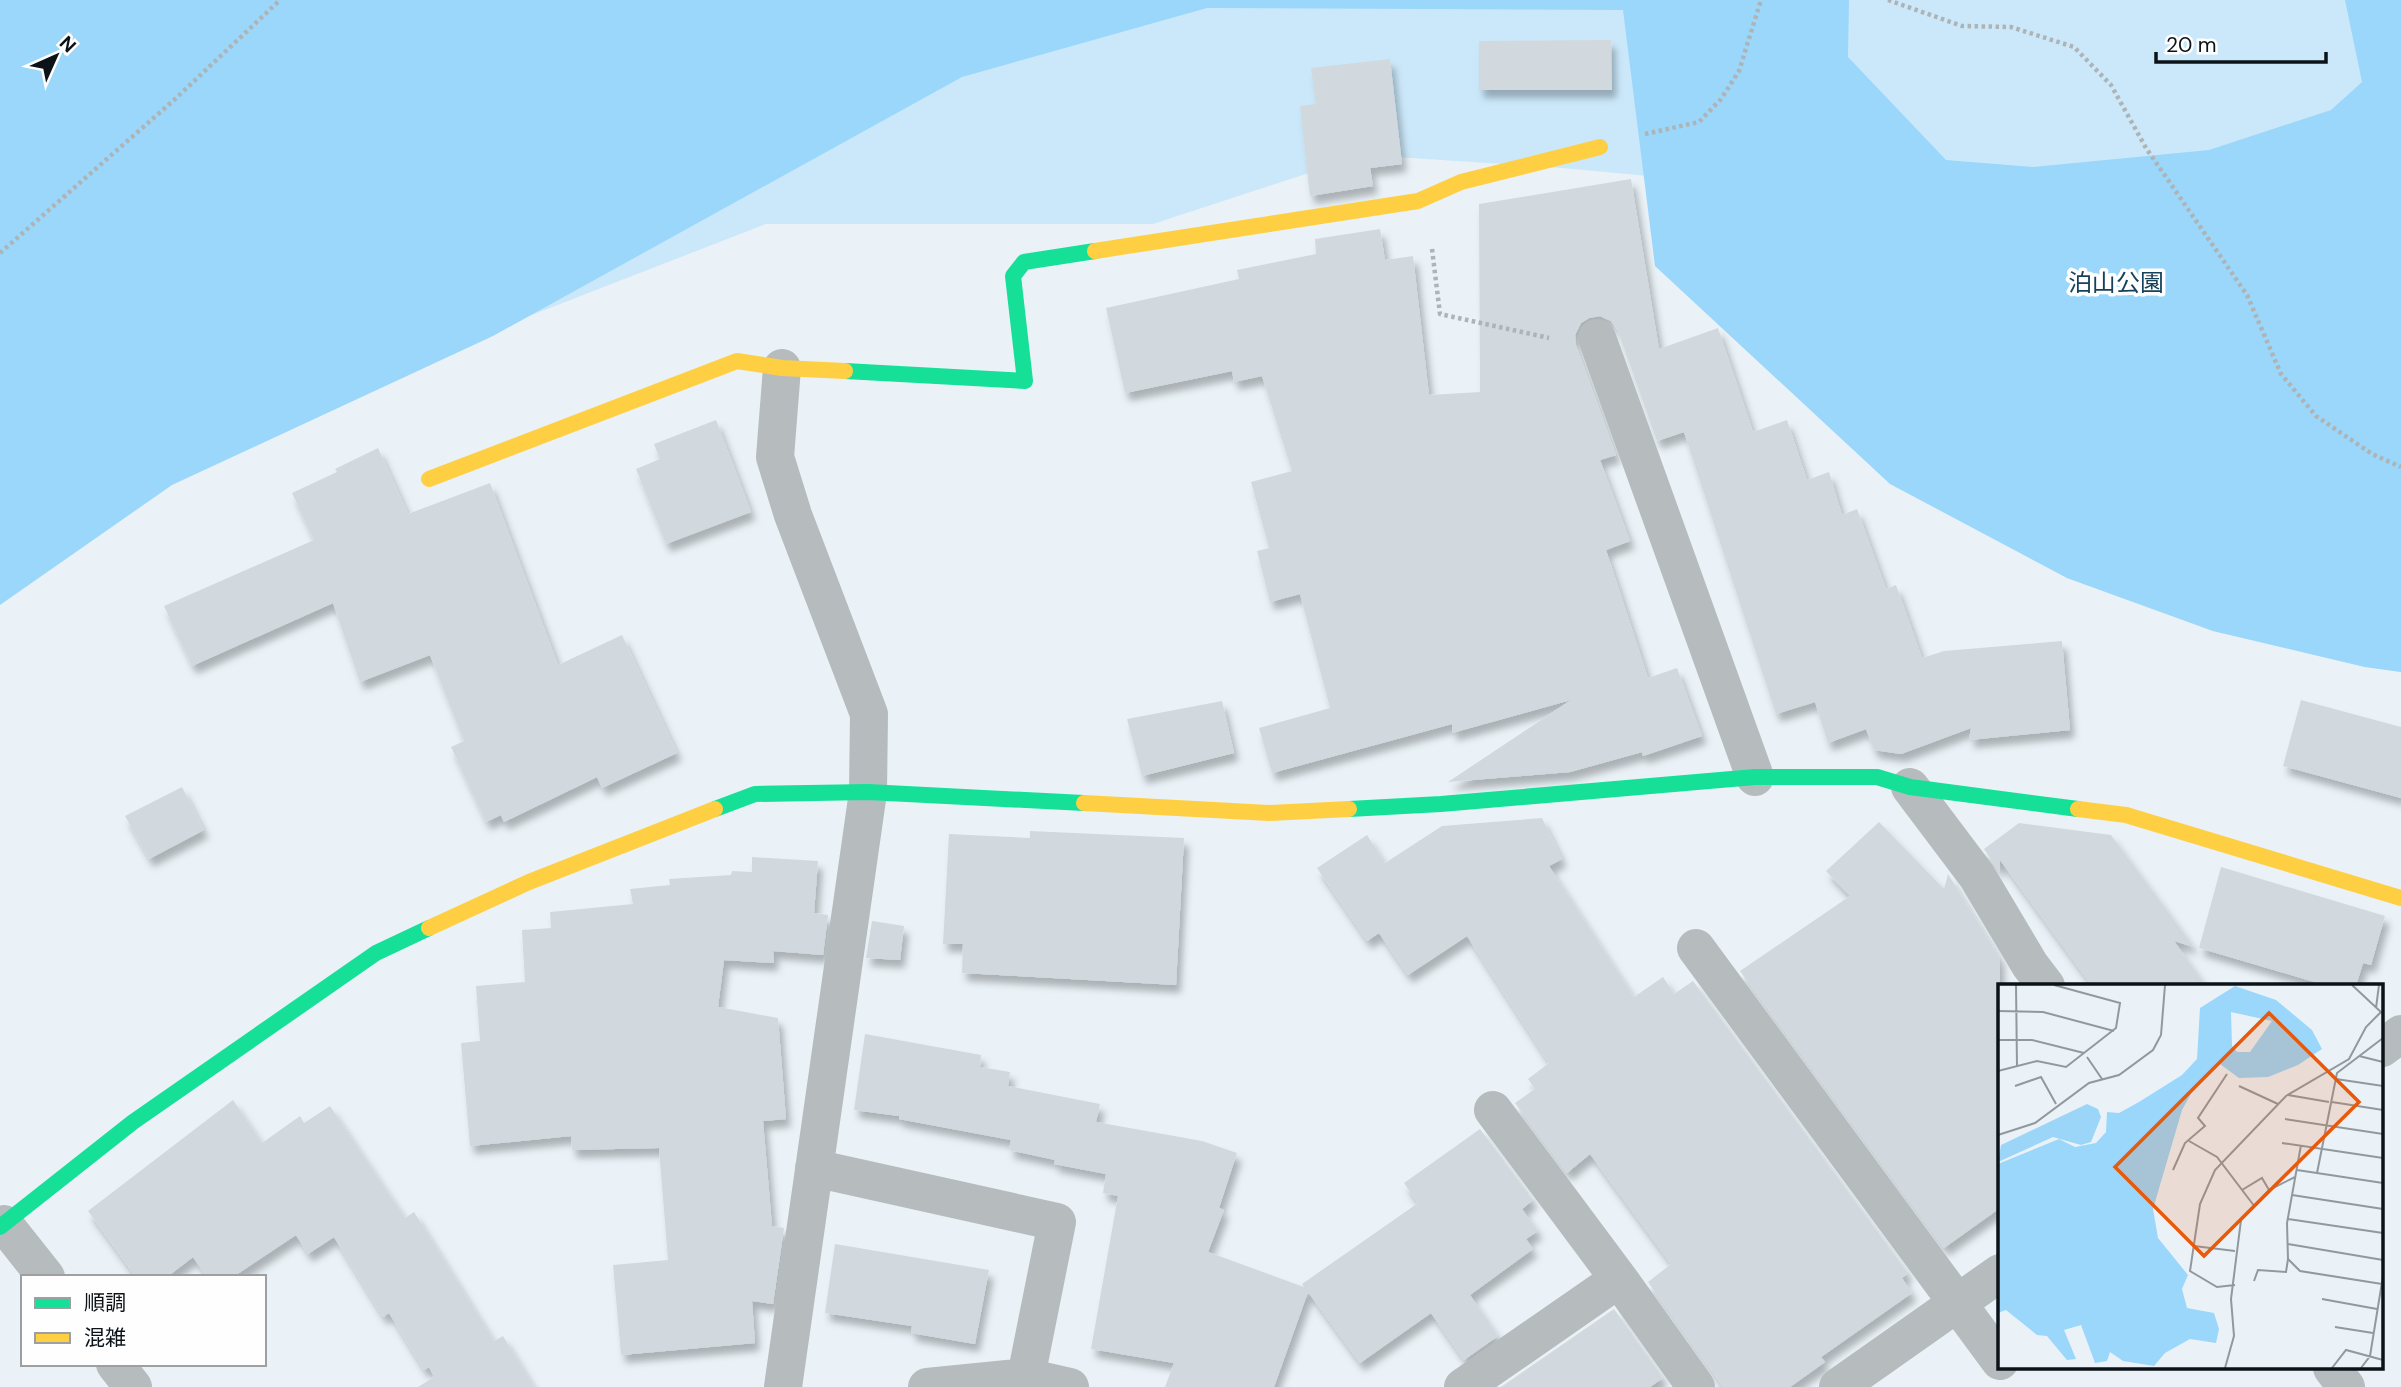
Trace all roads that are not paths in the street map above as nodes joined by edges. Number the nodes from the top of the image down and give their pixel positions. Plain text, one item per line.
1 (1600, 147) road end
2 (1597, 338) road end
3 (782, 368) junction
4 (429, 479) dead end
5 (1755, 776) junction
6 (1910, 787) junction
7 (868, 792) junction
8 (2401, 898) edge
9 (1696, 948) dead end
10 (2044, 984) edge
11 (2401, 1034) edge
12 (2384, 1047) edge
13 (1493, 1110) dead end
14 (814, 1168) junction
15 (2, 1226) edge
16 (1998, 1274) edge
17 (44, 1275) edge
18 (1619, 1279) junction
19 (1958, 1303) junction
20 (1998, 1358) edge
21 (117, 1366) edge
22 (2007, 1370) edge
23 (2333, 1370) edge
24 (1026, 1377) junction
25 (133, 1387) edge
26 (783, 1387) edge
27 (927, 1387) edge
28 (1070, 1387) edge
29 (1463, 1387) edge
30 (1696, 1387) edge
31 (1838, 1387) edge
32 (2020, 1387) edge
33 (2346, 1387) edge

1 - 3 street
2 - 5 street
3 - 4 street
3 - 7 street
5 - 6 street
5 - 7 street
6 - 8 street
6 - 10 street
7 - 14 street
7 - 15 street
9 - 19 street
11 - 12 street
13 - 18 street
14 - 24 street
14 - 26 street
15 - 17 street
16 - 19 street
18 - 29 street
18 - 30 street
19 - 20 street
19 - 31 street
21 - 25 street
22 - 32 street
23 - 33 street
24 - 27 street
24 - 28 street

